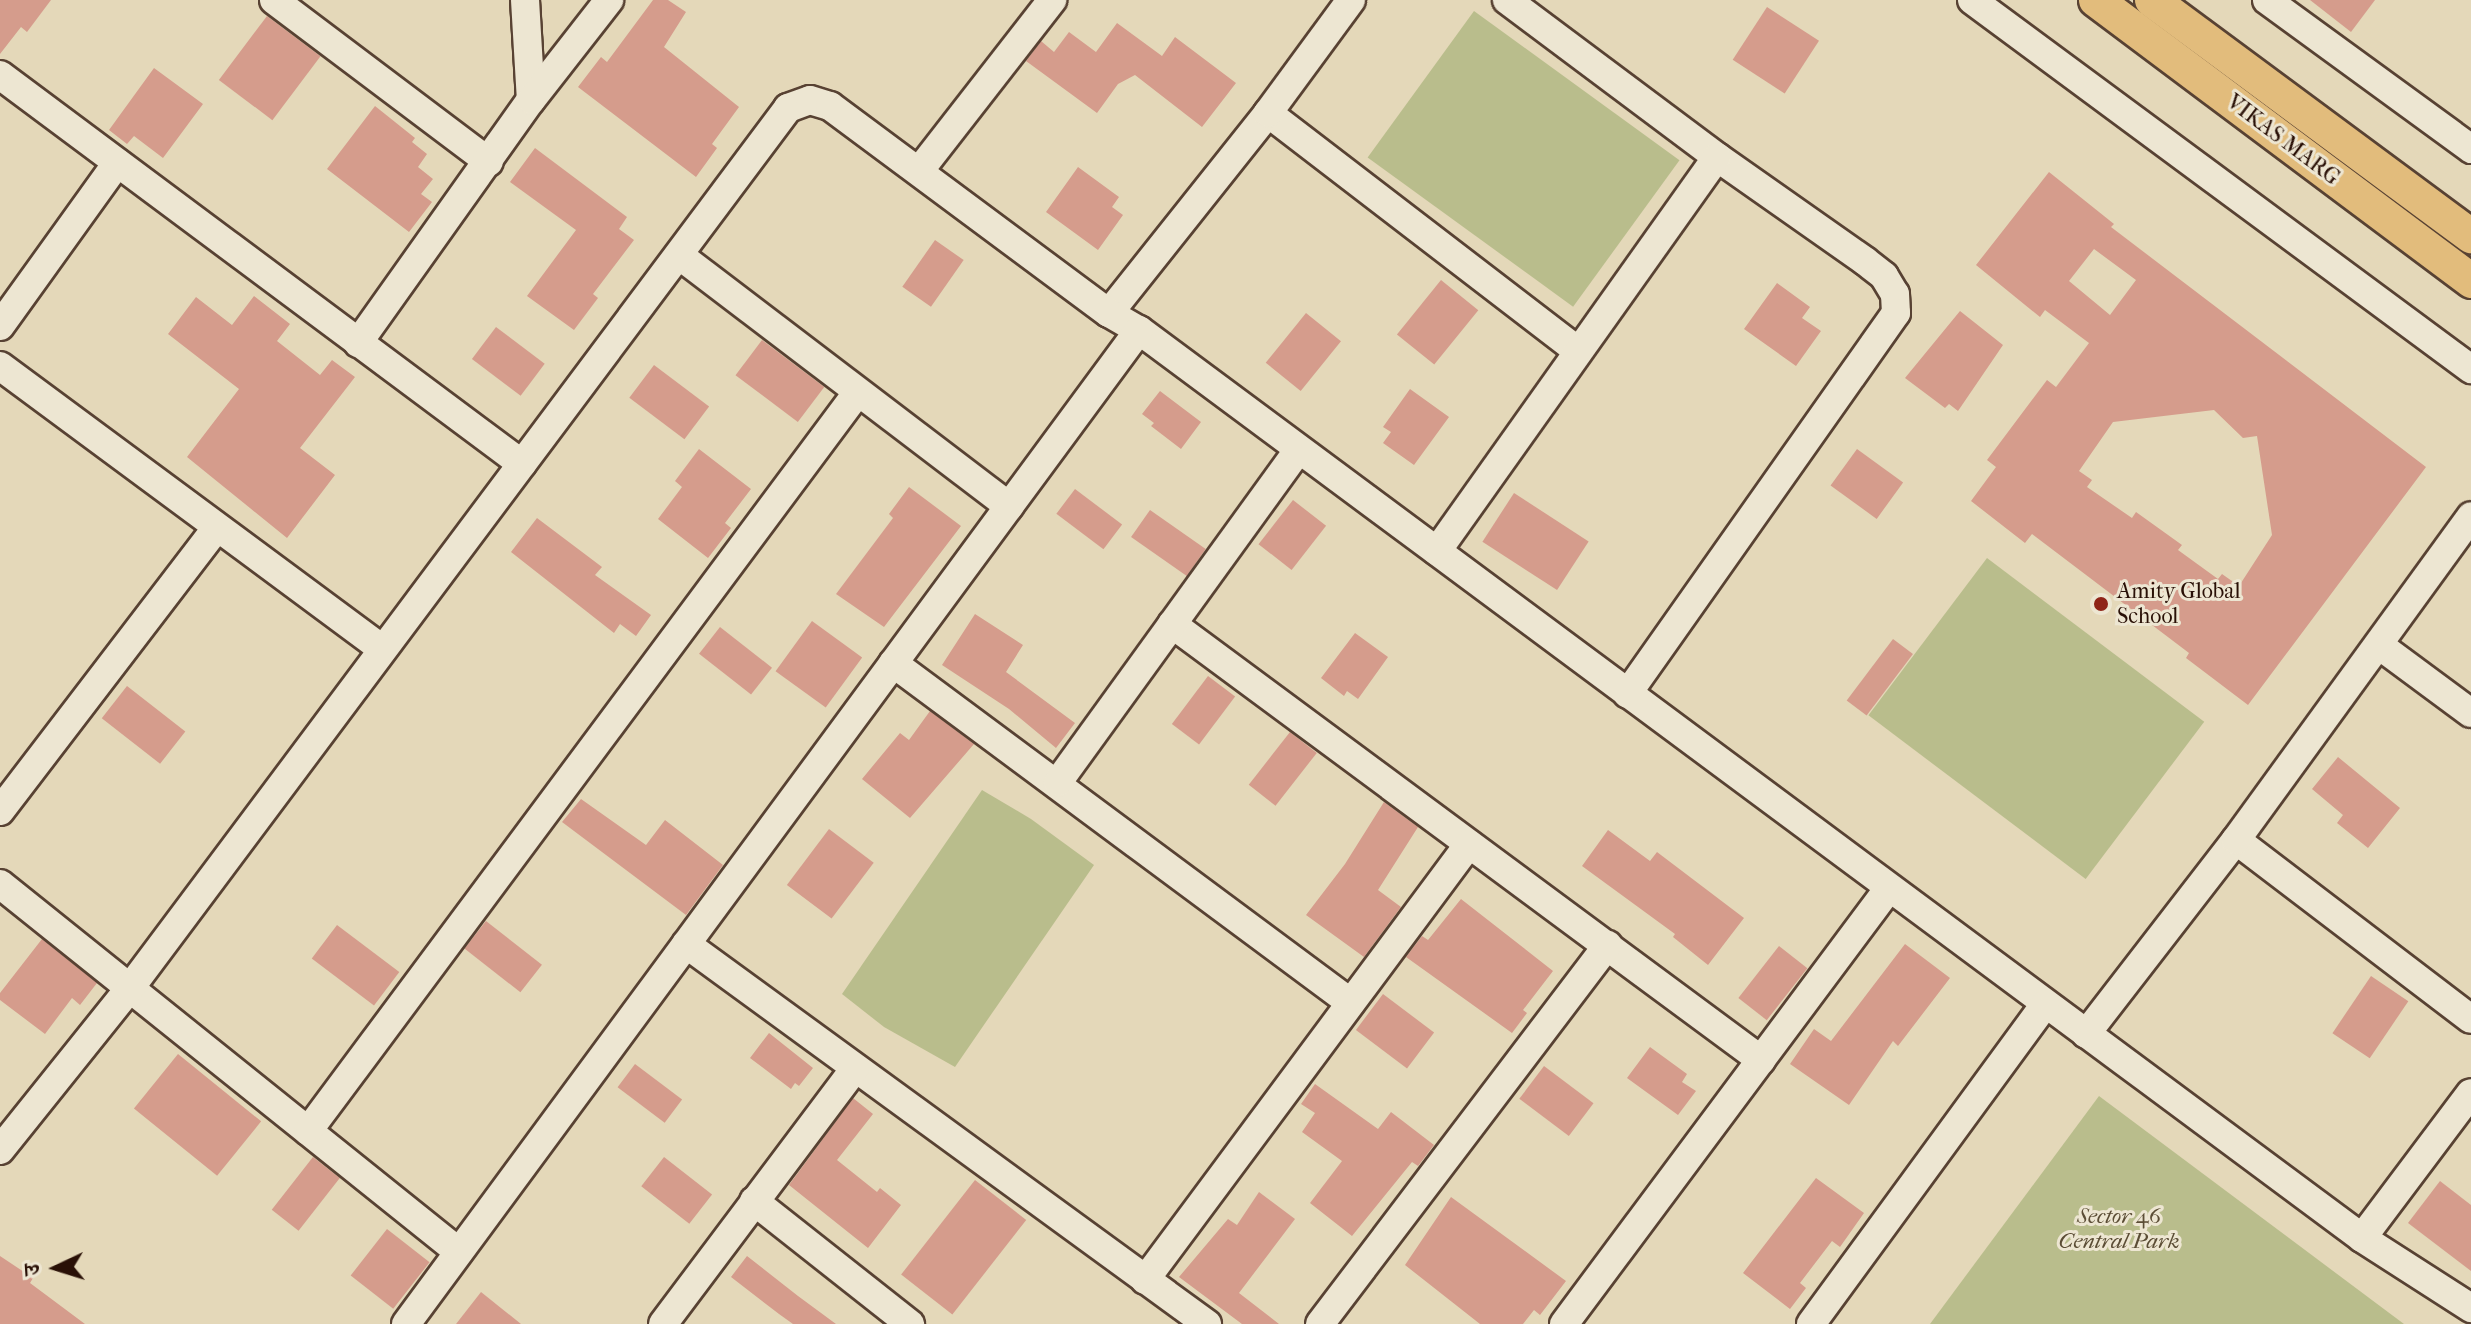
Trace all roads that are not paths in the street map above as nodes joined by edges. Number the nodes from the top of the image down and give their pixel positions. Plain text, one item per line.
1 (274, 0) edge
2 (525, 0) edge
3 (609, 0) edge
4 (1052, 0) edge
5 (1351, 0) edge
6 (1507, 0) edge
7 (1972, 0) edge
8 (2096, 0) edge
9 (2152, 0) edge
10 (2267, 0) edge
11 (309, 10) edge
12 (0, 75) edge
13 (531, 100) junction
14 (1268, 113) junction
15 (2471, 149) edge
16 (1717, 157) junction
17 (489, 162) junction
18 (117, 163) junction
19 (919, 171) junction
20 (2471, 236) edge
21 (679, 255) junction
22 (2471, 281) edge
23 (1109, 313) junction
24 (0, 326) edge
25 (1139, 330) junction
26 (358, 343) junction
27 (1578, 351) junction
28 (0, 366) edge
29 (2471, 369) edge
30 (857, 393) junction
31 (1298, 451) junction
32 (522, 464) junction
33 (1009, 506) junction
34 (2471, 516) edge
35 (216, 528) junction
36 (1437, 551) junction
37 (1172, 624) junction
38 (2379, 645) junction
39 (383, 649) junction
40 (893, 663) junction
41 (1627, 694) junction
42 (2471, 713) edge
43 (1058, 782) junction
44 (0, 811) edge
45 (2236, 840) junction
46 (1469, 844) junction
47 (0, 884) edge
48 (1889, 888) junction
49 (686, 944) junction
50 (1608, 945) junction
51 (130, 988) junction
52 (1351, 1003) junction
53 (2045, 1004) junction
54 (2471, 1019) edge
55 (2086, 1034) junction
56 (1761, 1060) junction
57 (855, 1068) junction
58 (2471, 1093) edge
59 (308, 1131) junction
60 (0, 1150) edge
61 (754, 1201) junction
62 (2362, 1238) junction
63 (459, 1252) junction
64 (1145, 1280) junction
65 (2471, 1308) edge
66 (874, 1313) edge
67 (406, 1324) edge
68 (663, 1324) edge
69 (910, 1324) edge
70 (1207, 1324) edge
71 (1320, 1324) edge
72 (1564, 1324) edge
73 (1811, 1324) edge

1 - 11 street
2 - 13 street
3 - 13 street
4 - 19 street
5 - 14 street
6 - 16 street
7 - 29 street
8 - 22 main road, VIKAS MARG
9 - 20 main road, VIKAS MARG
10 - 15 street
11 - 17 street
12 - 18 street
13 - 17 street
14 - 23 street
14 - 27 street
16 - 27 street
16 - 41 street
17 - 26 street
18 - 24 street
18 - 26 street
19 - 21 street
19 - 23 street
21 - 30 street
21 - 32 street
23 - 25 street
25 - 31 street
25 - 33 street
26 - 32 street
27 - 36 street
28 - 35 street
30 - 33 street
30 - 59 street
31 - 36 street
31 - 37 street
32 - 39 street
33 - 40 street
34 - 38 street
35 - 39 street
35 - 44 street
36 - 41 street
37 - 43 street
37 - 46 street
38 - 42 street
38 - 45 street
39 - 51 street
40 - 43 street
40 - 49 street
41 - 48 street
43 - 52 street
45 - 54 street
45 - 55 street
46 - 50 street
46 - 52 street
47 - 51 street
48 - 53 street
48 - 56 street
49 - 57 street
49 - 63 street
50 - 56 street
50 - 71 street
51 - 59 street
51 - 60 street
52 - 64 street
53 - 55 street
53 - 73 street
55 - 62 street
56 - 72 street
57 - 61 street
57 - 64 street
58 - 62 street
59 - 63 street
61 - 66 street
61 - 68 street
62 - 65 street
63 - 67 street
64 - 70 street
66 - 69 street

